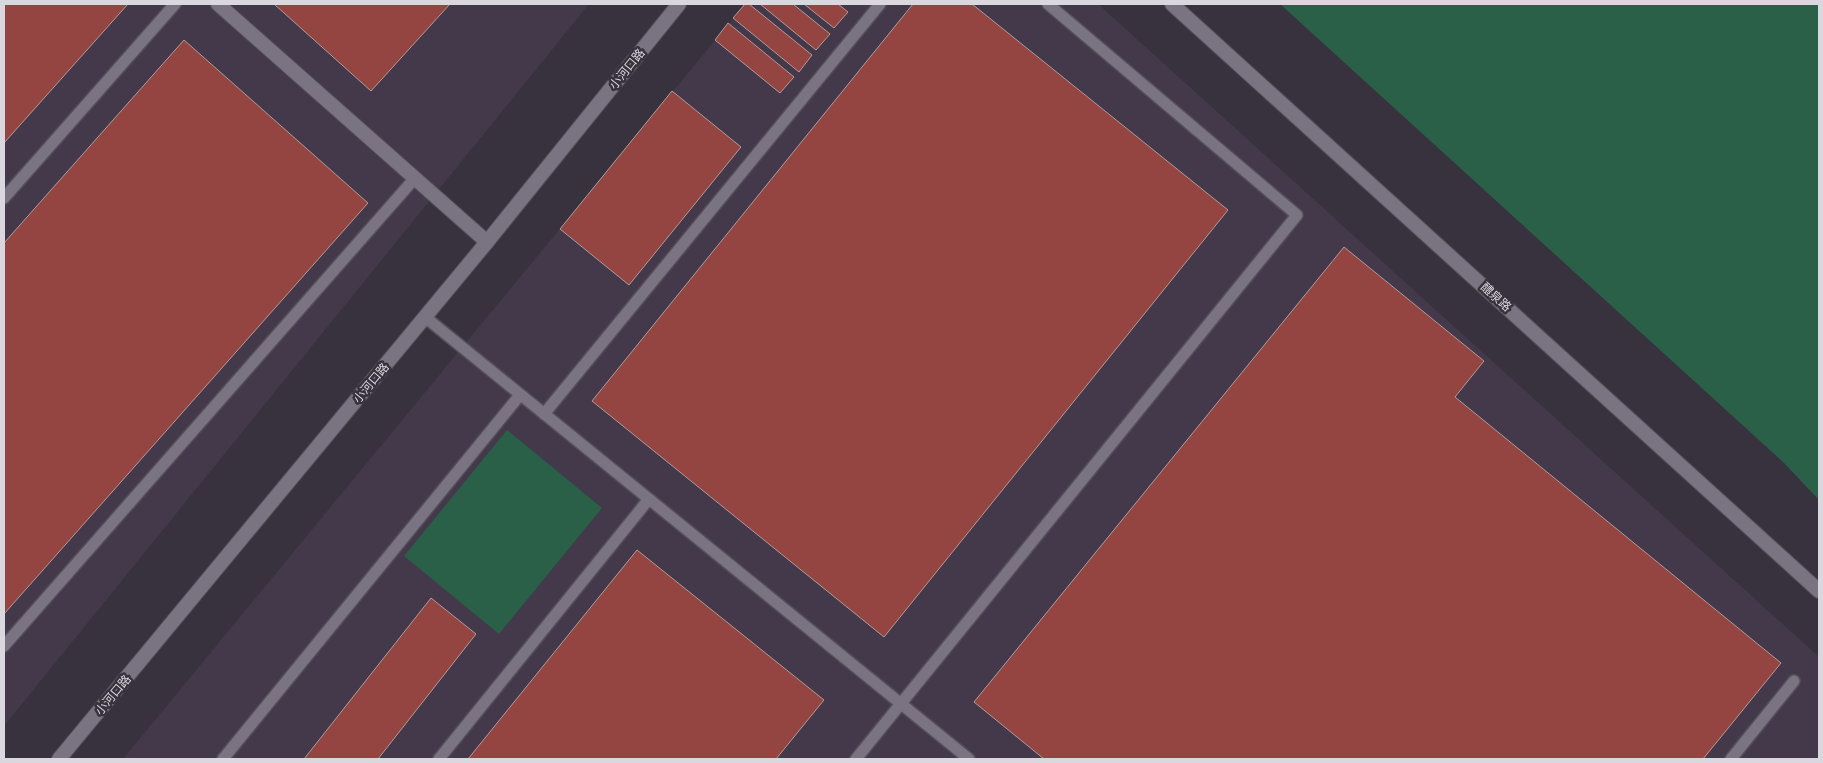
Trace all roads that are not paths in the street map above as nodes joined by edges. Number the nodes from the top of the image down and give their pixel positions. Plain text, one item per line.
1 (175, 4) edge
2 (218, 4) edge
3 (679, 4) edge
4 (880, 4) edge
5 (1048, 4) edge
6 (1172, 4) edge
7 (415, 178) junction
8 (4, 198) edge
9 (487, 242) junction
10 (425, 318) junction
11 (520, 395) junction
12 (544, 414) junction
13 (648, 499) junction
14 (1819, 591) edge
15 (4, 646) edge
16 (1794, 680) dead end
17 (901, 704) junction
18 (60, 759) edge
19 (223, 759) edge
20 (439, 759) edge
21 (856, 759) edge
22 (969, 759) edge
23 (1731, 759) edge

1 - 8 lane
2 - 7 street
3 - 9 street, 小河口路
4 - 12 lane
5 - 17 lane
6 - 14 street, 醴泉路
7 - 9 street
7 - 15 lane
9 - 10 street, 小河口路
10 - 11 lane
10 - 18 street, 小河口路
11 - 12 lane
11 - 19 lane
12 - 13 lane
13 - 17 lane
13 - 20 lane
16 - 23 lane
17 - 21 lane
17 - 22 lane

